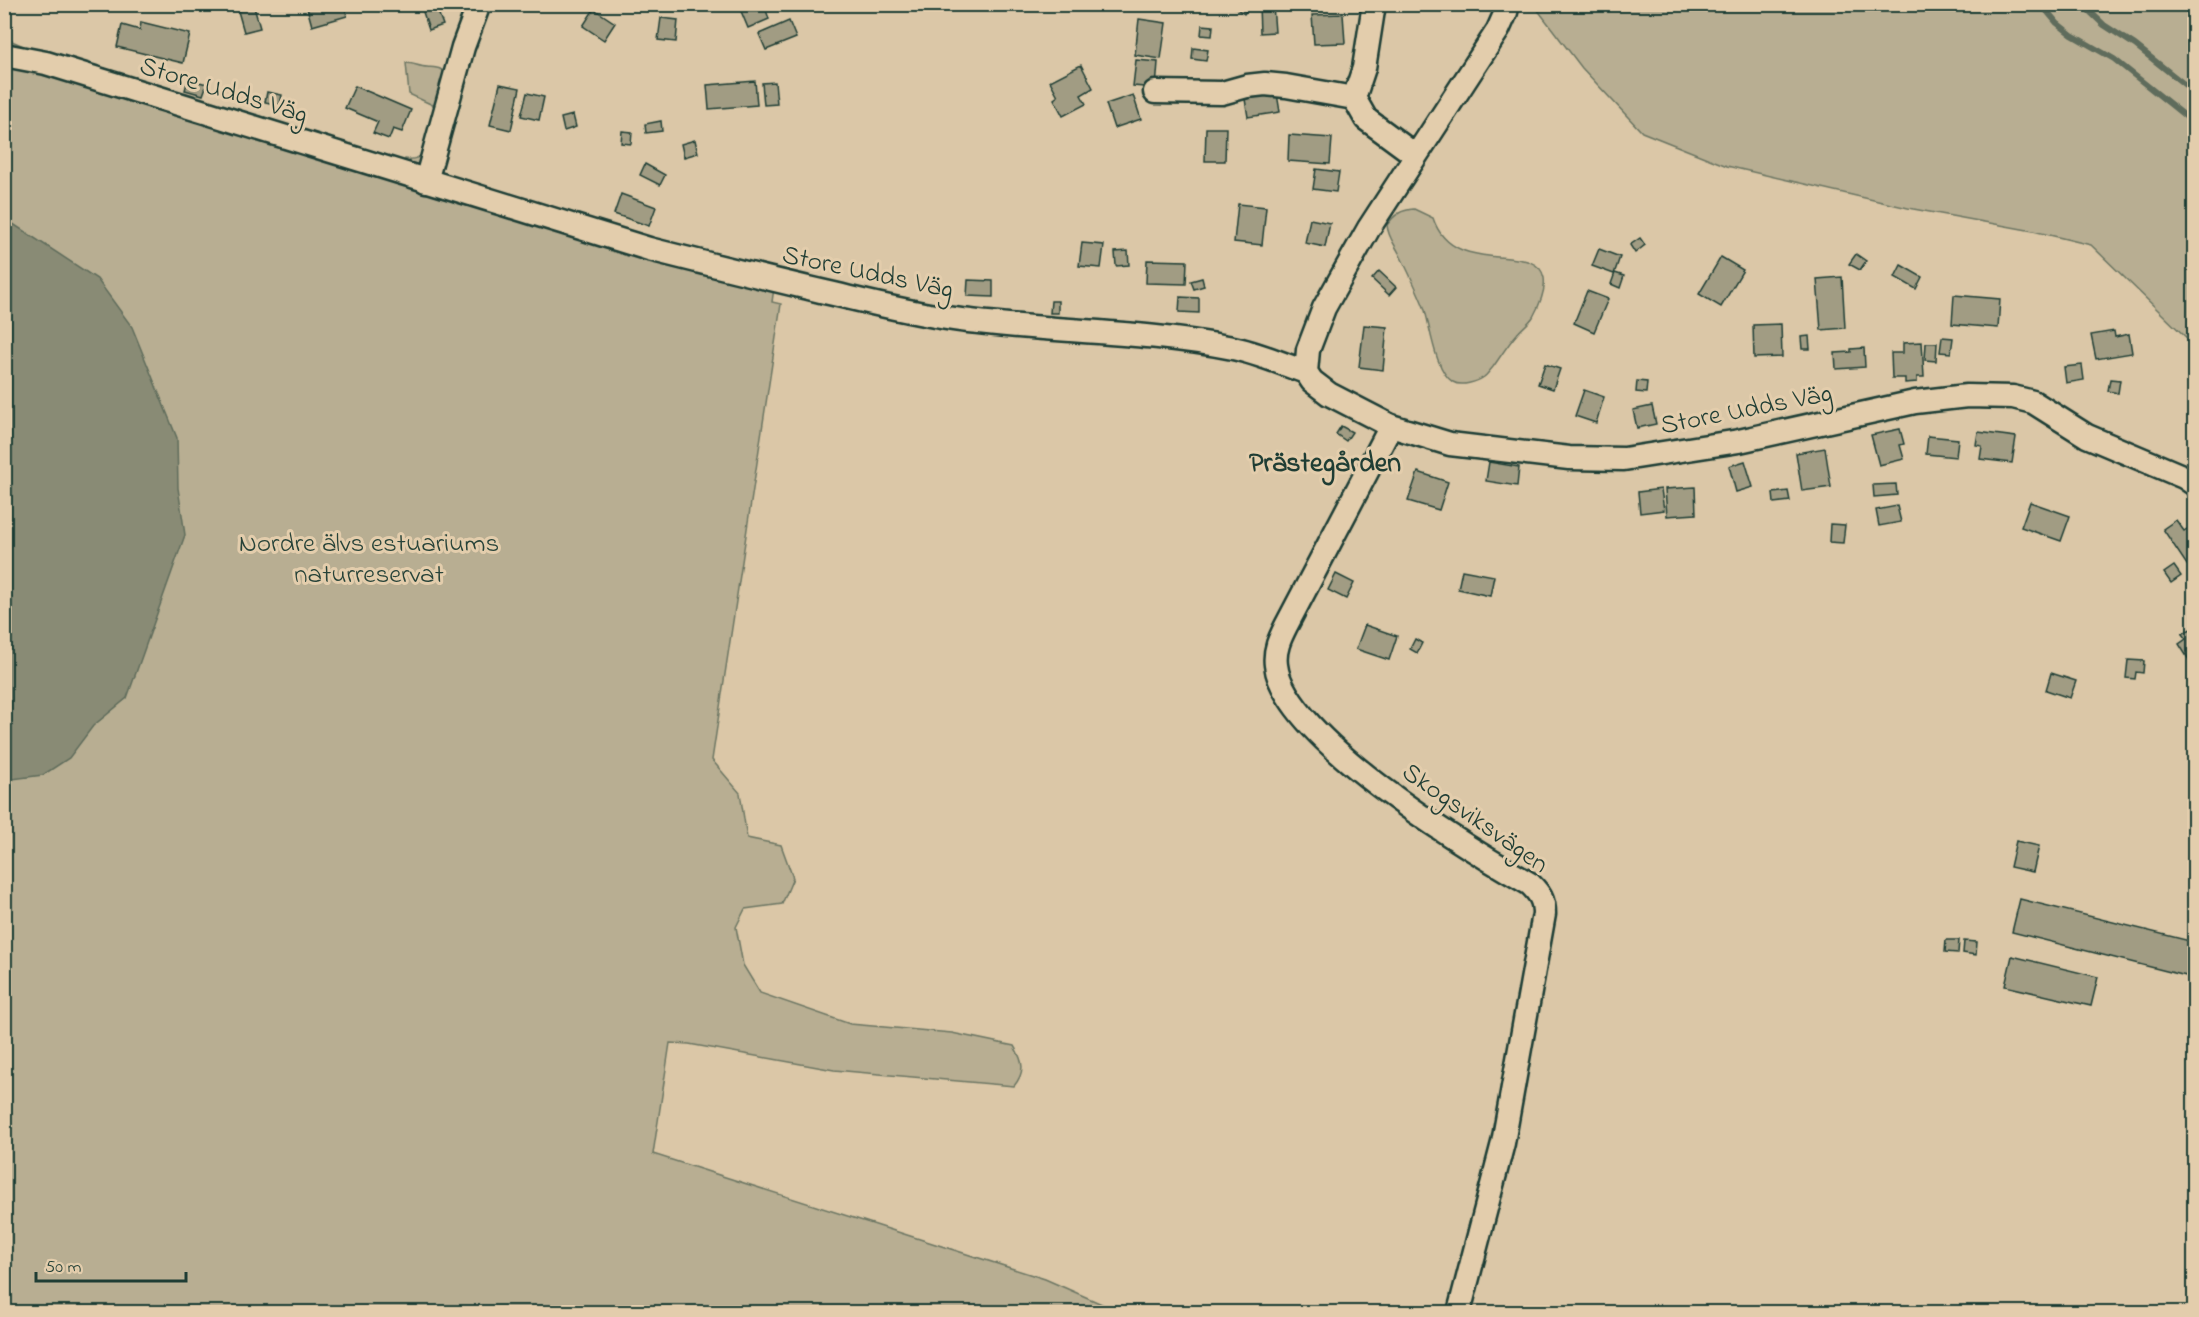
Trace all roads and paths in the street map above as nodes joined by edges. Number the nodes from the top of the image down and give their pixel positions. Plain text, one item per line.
1 (479, 4) edge
2 (1374, 4) edge
3 (1508, 4) edge
4 (4, 55) edge
5 (1155, 92) dead end
6 (1354, 98) junction
7 (1415, 155) junction
8 (426, 181) junction
9 (1306, 372) junction
10 (1391, 426) junction
11 (2194, 484) edge
12 (1459, 1312) edge

1 - 8 street
2 - 6 street
3 - 7 street
4 - 8 street, Store Udds Väg
5 - 6 street
6 - 7 street
7 - 9 street
8 - 9 street, Store Udds Väg
9 - 10 street, Store Udds Väg
10 - 11 street, Store Udds Väg
10 - 12 street, Skogsviksvägen

